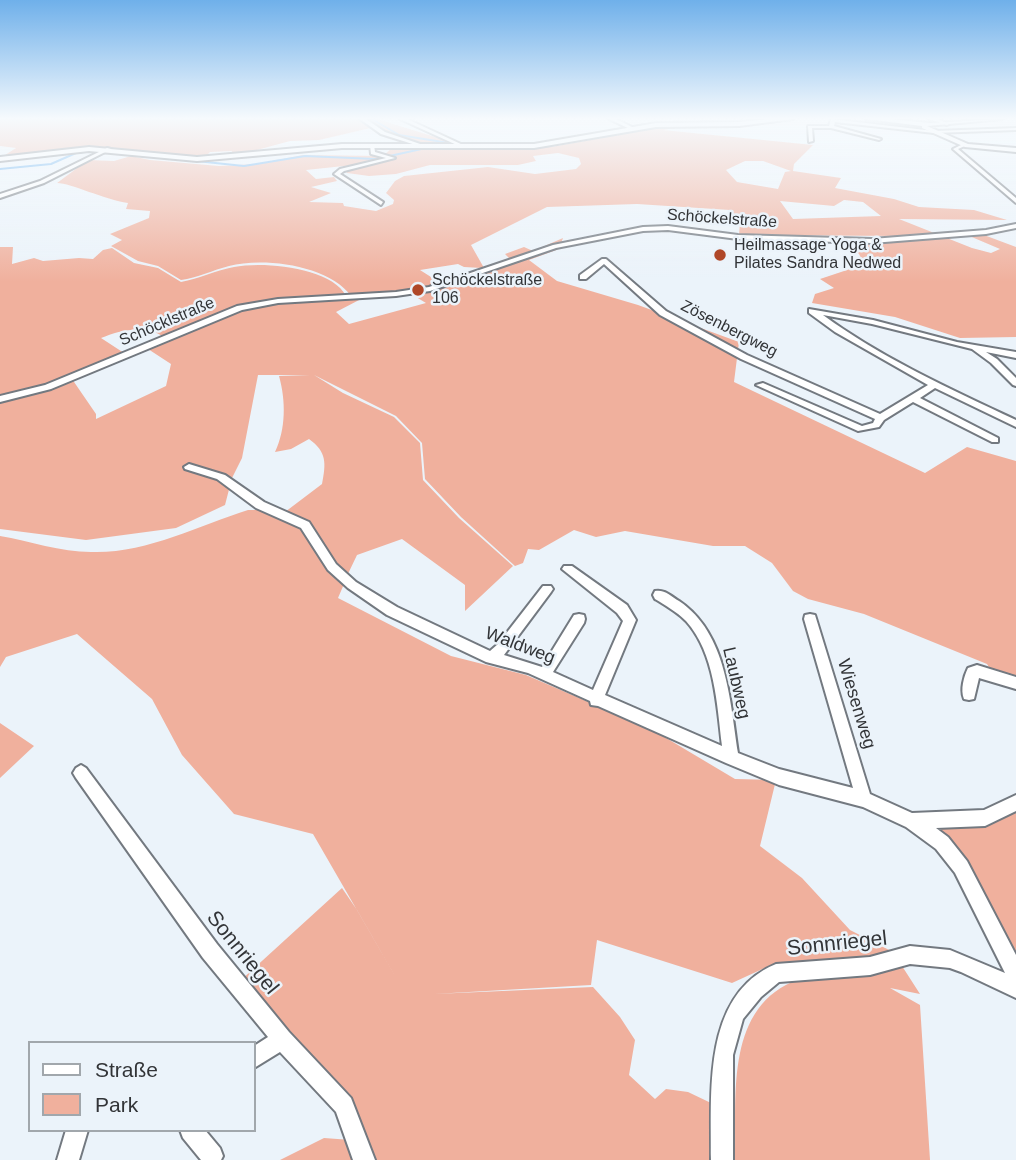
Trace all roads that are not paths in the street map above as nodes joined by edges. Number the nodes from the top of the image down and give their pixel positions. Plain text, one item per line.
1 (58, 173) edge
2 (338, 173) edge
3 (981, 173) edge
4 (990, 182) joint
5 (0, 196) edge
6 (1016, 201) edge
7 (381, 203) dead end
8 (1013, 229) edge
9 (583, 277) dead end
10 (351, 298) joint
11 (973, 347) junction
12 (1016, 355) edge
13 (994, 361) junction
14 (1016, 369) edge
15 (1016, 383) edge
16 (760, 385) dead end
17 (934, 386) junction
18 (914, 398) junction
19 (0, 399) edge
20 (881, 418) junction
21 (1016, 424) edge
22 (995, 440) dead end
23 (189, 467) dead end
24 (568, 569) dead end
25 (547, 589) dead end
26 (659, 595) dead end
27 (579, 619) dead end
28 (810, 619) dead end
29 (491, 658) junction
30 (544, 675) junction
31 (1016, 683) edge
32 (970, 694) dead end
33 (596, 699) junction
34 (731, 758) junction
35 (80, 773) dead end
36 (864, 799) junction
37 (1016, 803) edge
38 (912, 821) junction
39 (1016, 975) edge
40 (1016, 989) edge
41 (282, 1038) junction
42 (256, 1057) edge
43 (76, 1132) edge
44 (193, 1132) edge
45 (212, 1156) dead end
46 (68, 1160) edge
47 (363, 1160) edge
48 (722, 1160) edge

1 - 5 street
2 - 7 street
3 - 4 street
4 - 6 street
8 - 10 street, Schöckelstraße
9 - 20 street, Zösenbergweg
10 - 19 street, Schöcklstraße
11 - 12 street
11 - 13 street
11 - 17 street
13 - 14 street
13 - 15 street
16 - 20 street
17 - 18 street
17 - 21 street
18 - 20 street
18 - 22 street
23 - 29 street, Waldweg
24 - 33 street
25 - 29 street
26 - 34 street, Laubweg
27 - 30 street
28 - 36 street, Wiesenweg
29 - 30 street, Waldweg
30 - 33 street, Waldweg
31 - 32 street
33 - 34 street, Waldweg
34 - 36 street, Waldweg
35 - 41 street, Sonnriegel
36 - 38 street, Waldweg
37 - 38 street, Waldweg
38 - 39 street, Waldweg
40 - 48 street, Sonnriegel
41 - 42 street
41 - 47 street, Sonnriegel
43 - 46 street
44 - 45 street

